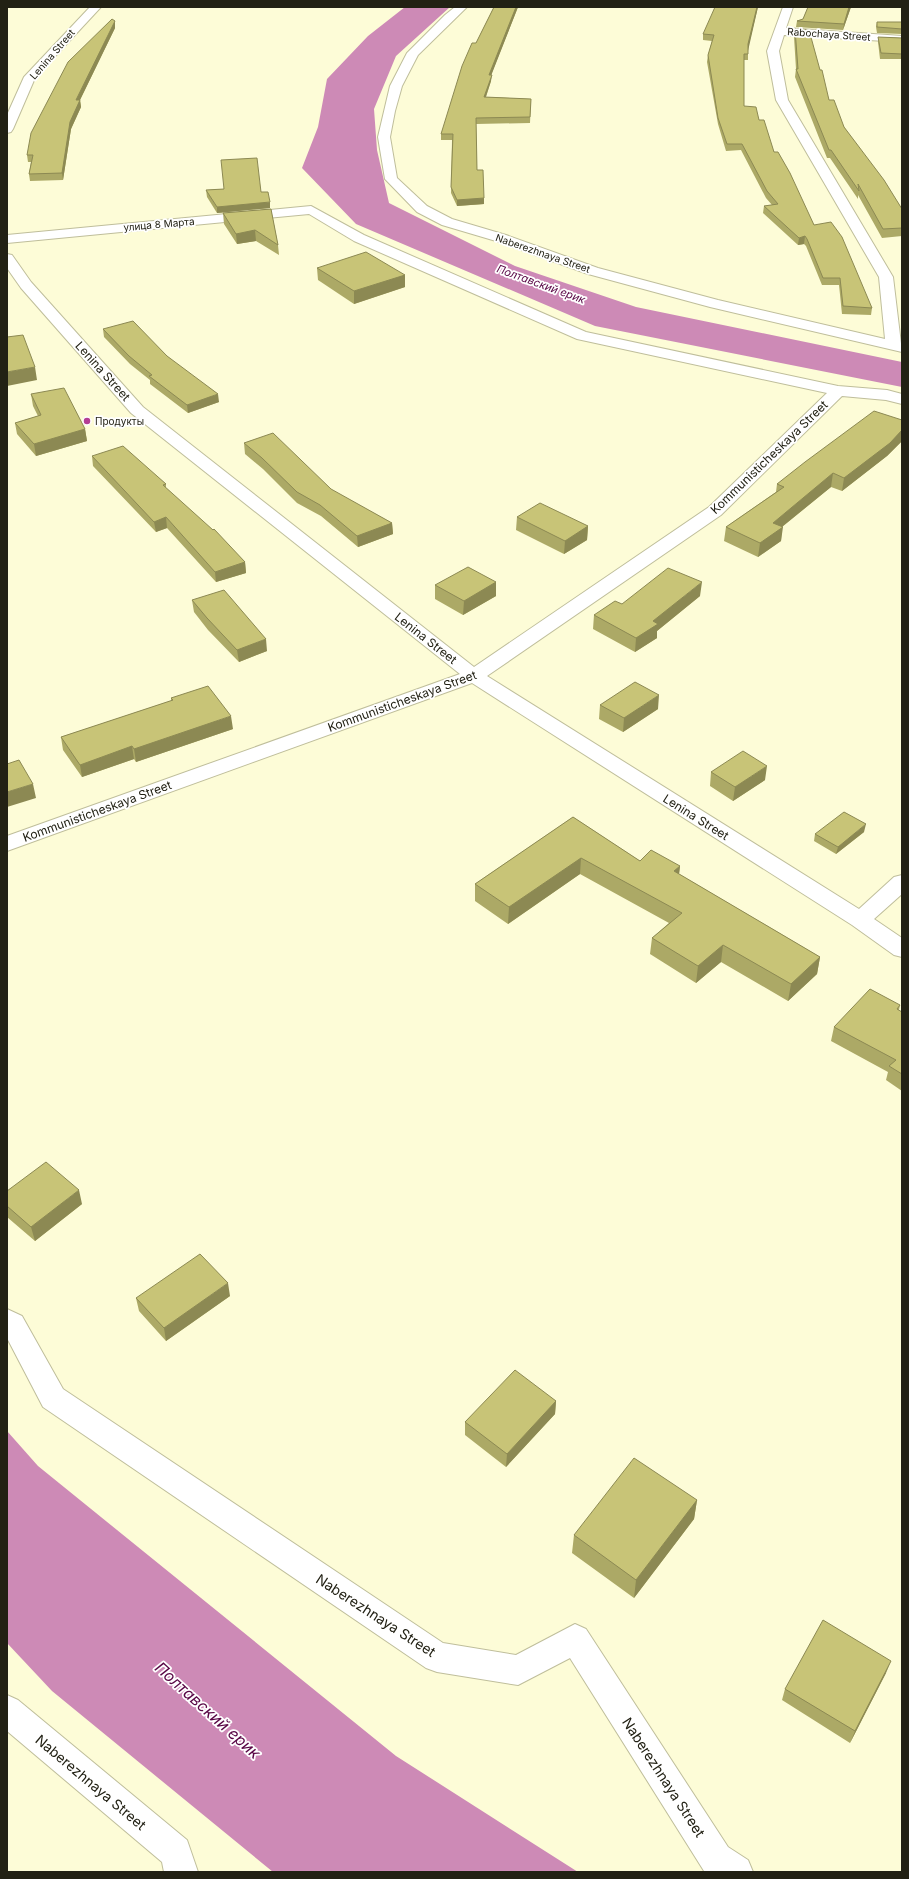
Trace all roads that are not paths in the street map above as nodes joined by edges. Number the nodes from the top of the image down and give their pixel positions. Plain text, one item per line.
1 (96, 7) edge
2 (462, 7) edge
3 (788, 7) edge
4 (781, 30) junction
5 (902, 39) edge
6 (7, 129) edge
7 (7, 239) edge
8 (7, 258) edge
9 (898, 347) edge
10 (838, 391) junction
11 (902, 399) edge
12 (474, 676) junction
13 (7, 844) edge
14 (902, 882) edge
15 (860, 920) junction
16 (902, 949) edge
17 (7, 1320) edge
18 (7, 1711) edge
19 (178, 1862) edge
20 (736, 1872) edge

1 - 6 street, Lenina Street
2 - 9 street, Naberezhnaya Street
3 - 4 street
4 - 5 street, Rabochaya Street
4 - 9 street
7 - 10 street, улица 8 Марта
8 - 12 street, Lenina Street
10 - 11 street
10 - 12 street, Kommunisticheskaya Street
12 - 13 street, Kommunisticheskaya Street
12 - 15 street, Lenina Street
14 - 15 street
15 - 16 street, Lenina Street
17 - 20 street, Naberezhnaya Street
18 - 19 street, Naberezhnaya Street

